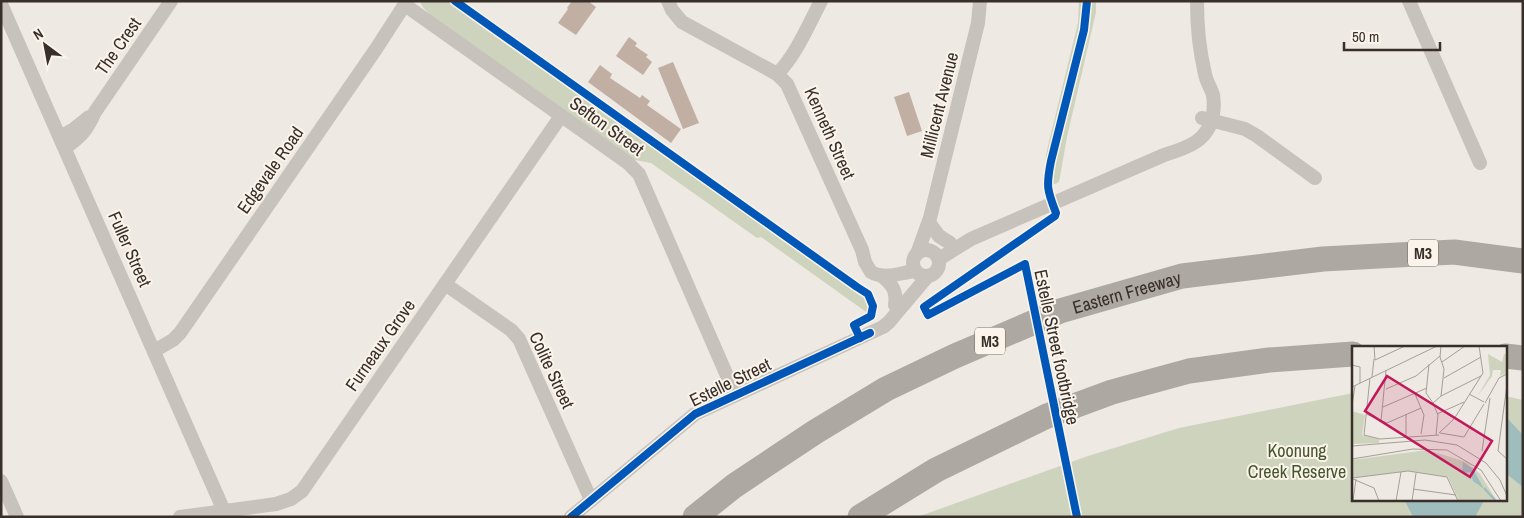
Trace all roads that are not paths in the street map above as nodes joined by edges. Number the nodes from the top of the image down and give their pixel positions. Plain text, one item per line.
1 (172, 1) edge
2 (668, 1) edge
3 (821, 1) edge
4 (980, 1) edge
5 (1197, 1) edge
6 (1409, 1) edge
7 (406, 3) edge
8 (1, 4) edge
9 (777, 74) junction
10 (561, 116) junction
11 (1207, 120) junction
12 (62, 143) junction
13 (1480, 163) dead end
14 (1315, 178) dead end
15 (930, 221) junction
16 (971, 239) junction
17 (950, 243) junction
18 (862, 250) junction
19 (1523, 261) edge
20 (924, 262) junction
21 (882, 277) junction
22 (445, 284) junction
23 (894, 305) junction
24 (870, 334) junction
25 (154, 351) junction
26 (1352, 354) edge
27 (1506, 356) edge
28 (1523, 358) edge
29 (735, 394) junction
30 (1, 481) edge
31 (591, 500) junction
32 (224, 511) junction
33 (17, 517) edge
34 (180, 517) edge
35 (571, 517) edge
36 (695, 517) edge
37 (860, 517) edge

1 - 12 street, The Crest
2 - 9 street, Kenneth Street
3 - 9 street
4 - 15 street, Millicent Avenue
5 - 11 street
6 - 13 street
7 - 10 street, Sefton Street
7 - 25 street, Edgevale Road
8 - 12 street, Fuller Street
9 - 18 street, Kenneth Street
10 - 22 street, Furneaux Grove
10 - 29 street, Sefton Street
11 - 14 street
11 - 16 street, Estelle Street
12 - 25 street, Fuller Street
15 - 17 street
15 - 20 street, Millicent Avenue
16 - 17 street, Estelle Street
16 - 20 street, Estelle Street
17 - 20 street, Estelle Street
18 - 20 street, Kenneth Street
18 - 21 street, Kenneth Street
19 - 36 highway, Eastern Freeway / M3
20 - 21 street
20 - 23 street, Estelle Street
20 - 24 street, Estelle Street
21 - 23 street
22 - 31 street, Colite Street
22 - 32 street, Furneaux Grove
23 - 24 street, Estelle Street
24 - 29 street, Estelle Street
25 - 32 street, Fuller Street
26 - 37 highway
27 - 28 highway
29 - 31 street, Estelle Street
30 - 33 street
31 - 35 street, Estelle Street
32 - 34 street, Furneaux Grove

